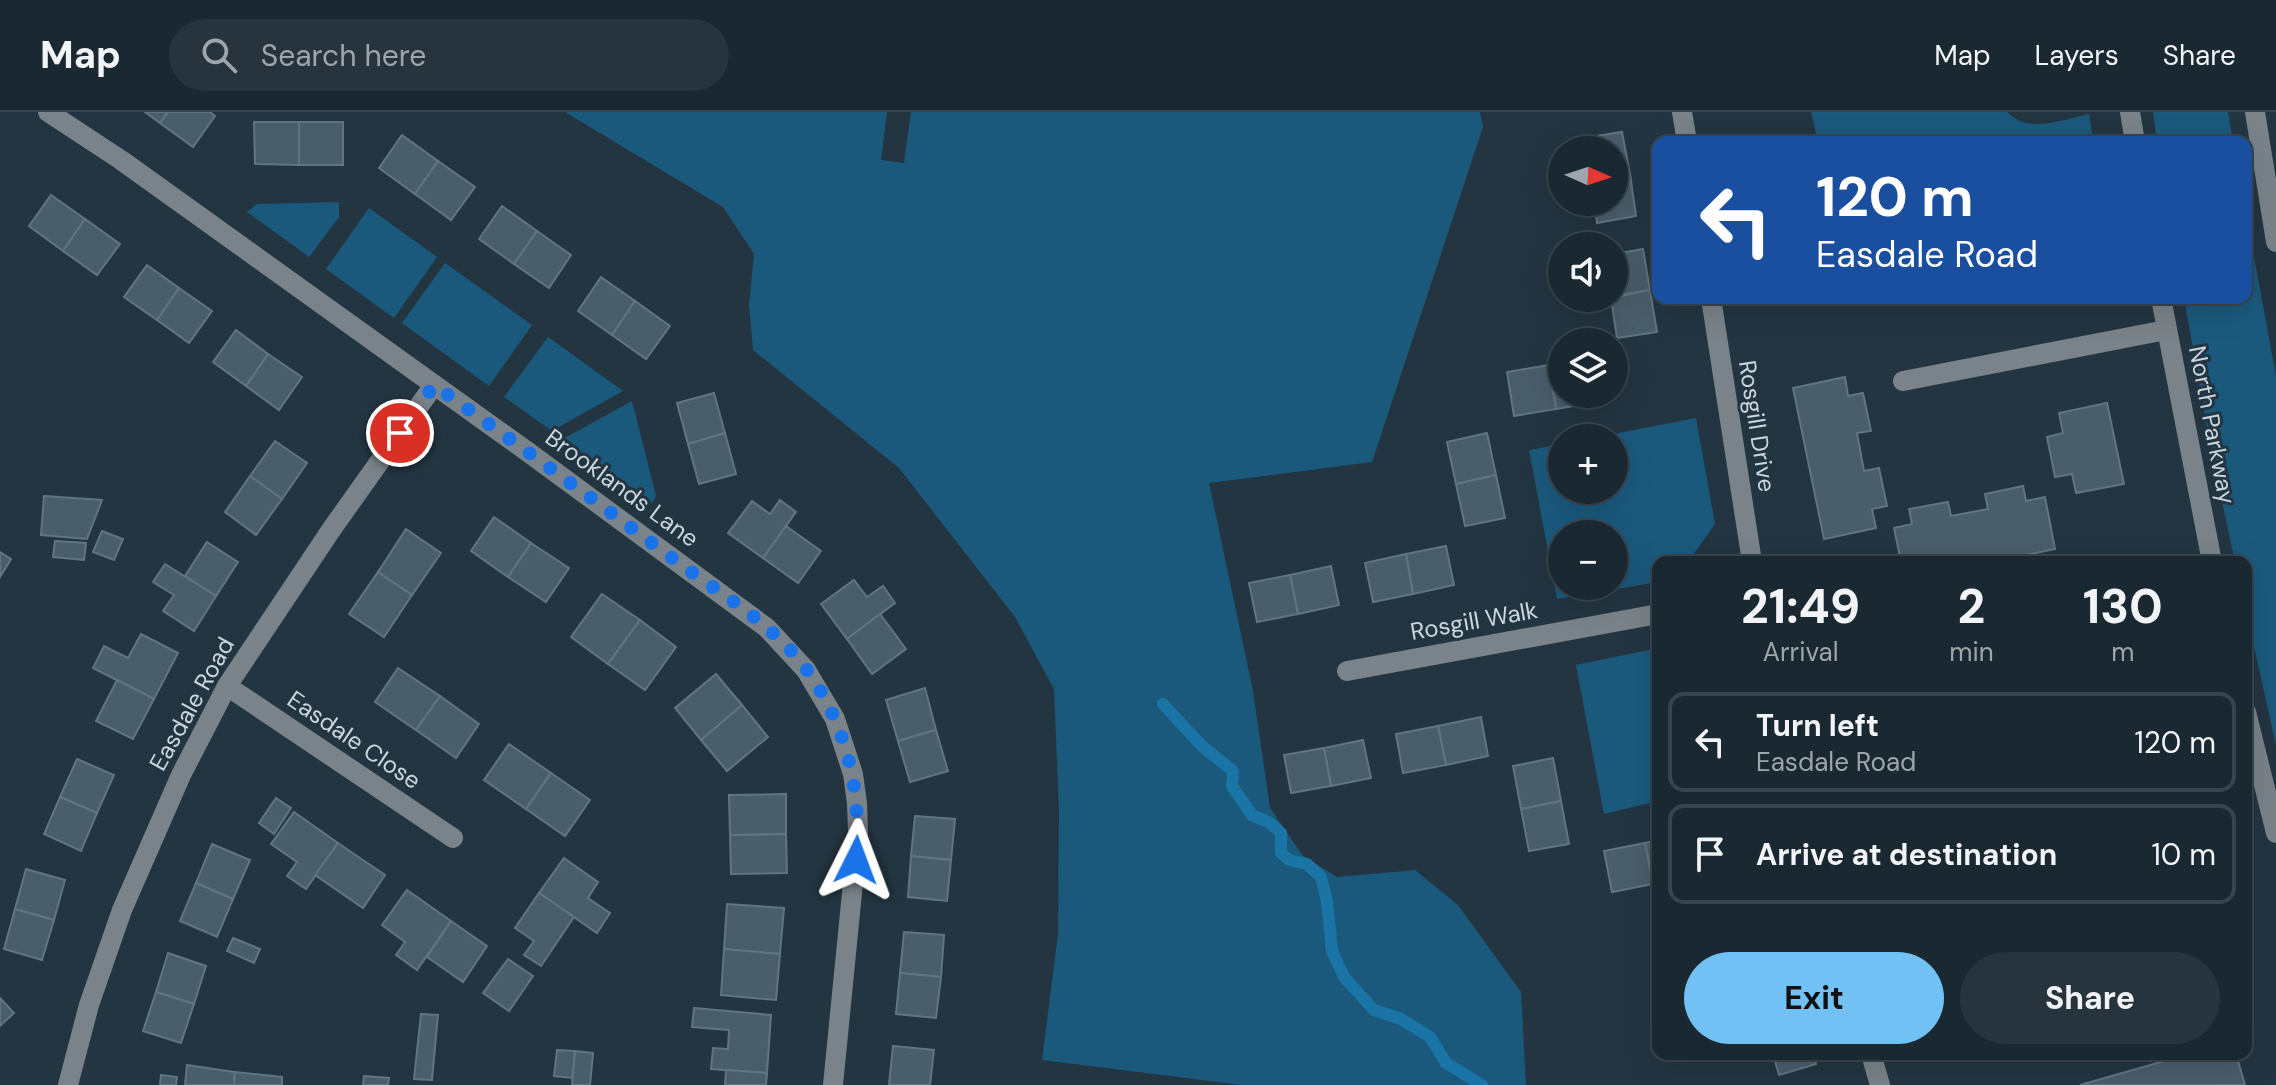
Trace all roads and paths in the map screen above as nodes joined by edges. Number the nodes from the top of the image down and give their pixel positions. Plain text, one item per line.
1 (48, 112) edge
2 (1682, 112) edge
3 (2130, 112) edge
4 (2255, 112) edge
5 (1686, 136) edge
6 (2134, 136) edge
7 (2276, 242) edge
8 (1712, 304) edge
9 (2162, 304) edge
10 (2166, 330) junction
11 (1903, 381) dead end
12 (434, 385) junction
13 (1751, 556) edge
14 (2211, 556) edge
15 (1652, 615) edge
16 (1347, 671) dead end
17 (227, 686) junction
18 (2252, 736) edge
19 (2276, 833) edge
20 (453, 838) dead end
21 (1873, 1060) edge
22 (68, 1085) edge
23 (833, 1085) edge
24 (1880, 1085) edge

1 - 12 street, Brooklands Lane
2 - 5 street
3 - 6 street
4 - 7 street
8 - 13 street, Rosgill Drive
9 - 10 street, North Parkway
10 - 11 street
10 - 14 street, North Parkway
12 - 17 street, Easdale Road
12 - 23 street, Brooklands Lane
15 - 16 street, Rosgill Walk
17 - 20 street, Easdale Close
17 - 22 street, Easdale Road
18 - 19 street
21 - 24 street

